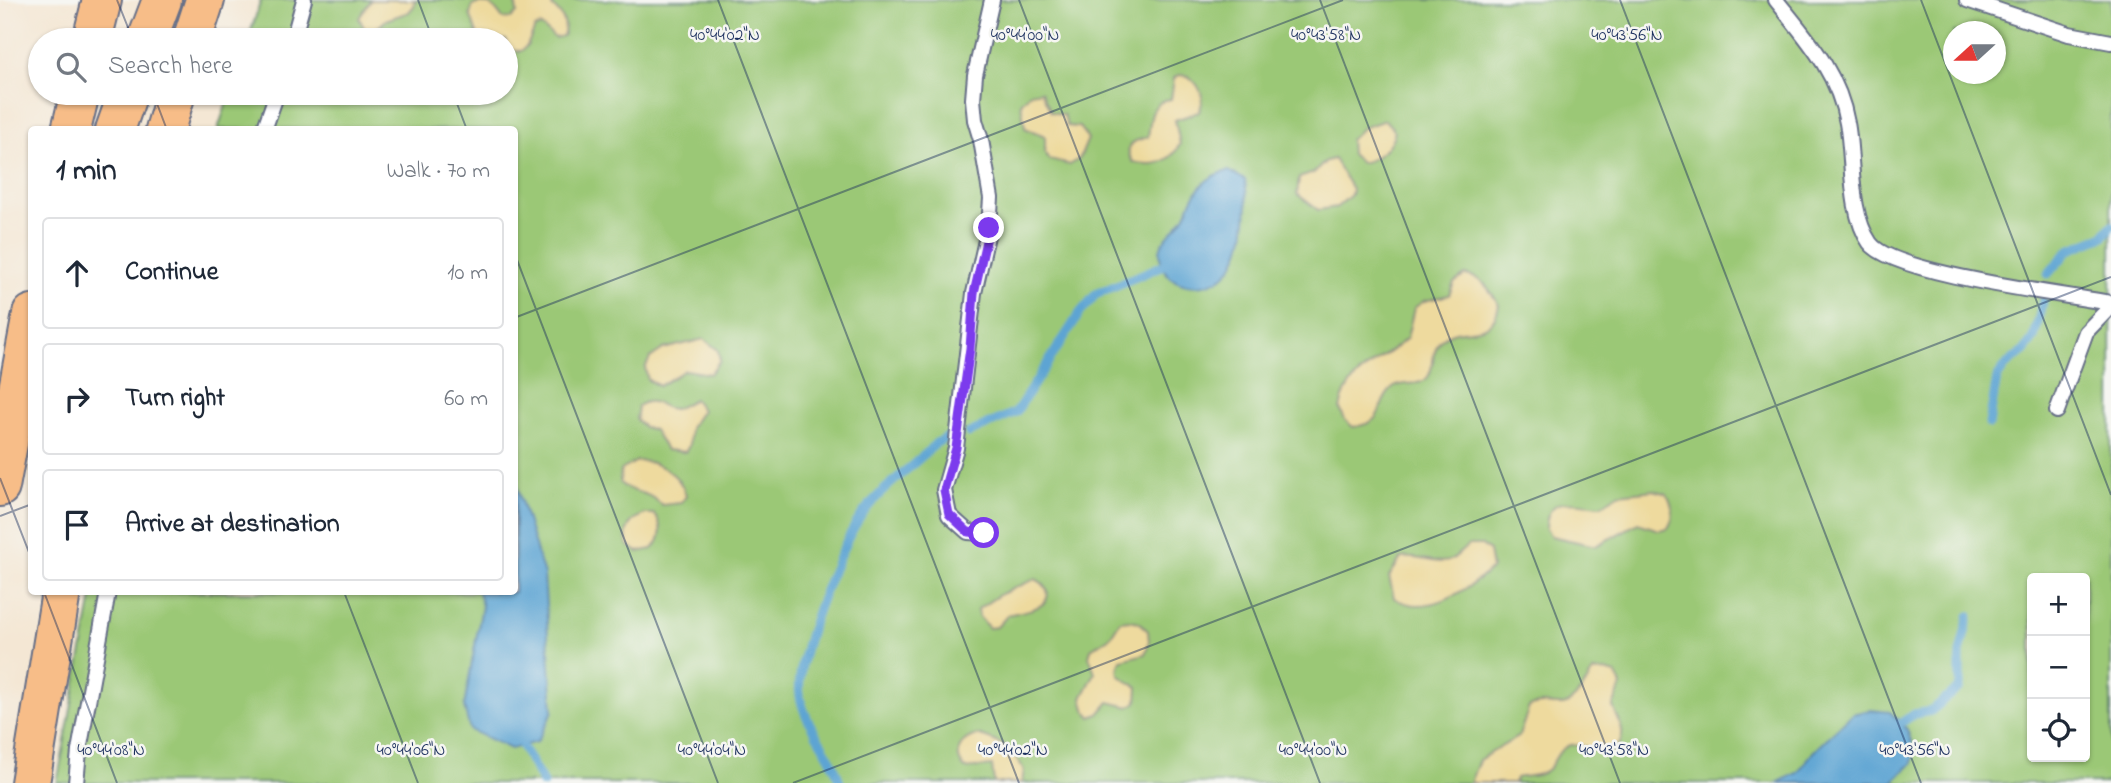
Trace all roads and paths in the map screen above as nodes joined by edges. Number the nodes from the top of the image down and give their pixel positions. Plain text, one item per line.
1 (102, 0) edge
2 (162, 0) edge
3 (205, 0) edge
4 (304, 0) edge
5 (992, 0) edge
6 (1776, 0) edge
7 (1967, 0) edge
8 (95, 28) edge
9 (152, 28) edge
10 (196, 28) edge
11 (296, 28) edge
12 (2111, 42) edge
13 (77, 105) edge
14 (124, 105) edge
15 (172, 105) edge
16 (273, 105) edge
17 (72, 126) edge
18 (116, 126) edge
19 (165, 126) edge
20 (265, 126) edge
21 (2111, 304) edge
22 (28, 336) edge
23 (2057, 411) dead end
24 (0, 487) edge
25 (984, 533) dead end
26 (61, 595) edge
27 (107, 595) edge
28 (30, 783) edge
29 (76, 783) edge

1 - 8 main road
2 - 9 main road
3 - 10 main road
4 - 11 lane
5 - 25 lane
6 - 21 lane
7 - 12 lane
13 - 17 main road
14 - 18 main road
15 - 19 main road
16 - 20 lane
21 - 23 lane
22 - 24 main road
26 - 28 main road
27 - 29 lane

